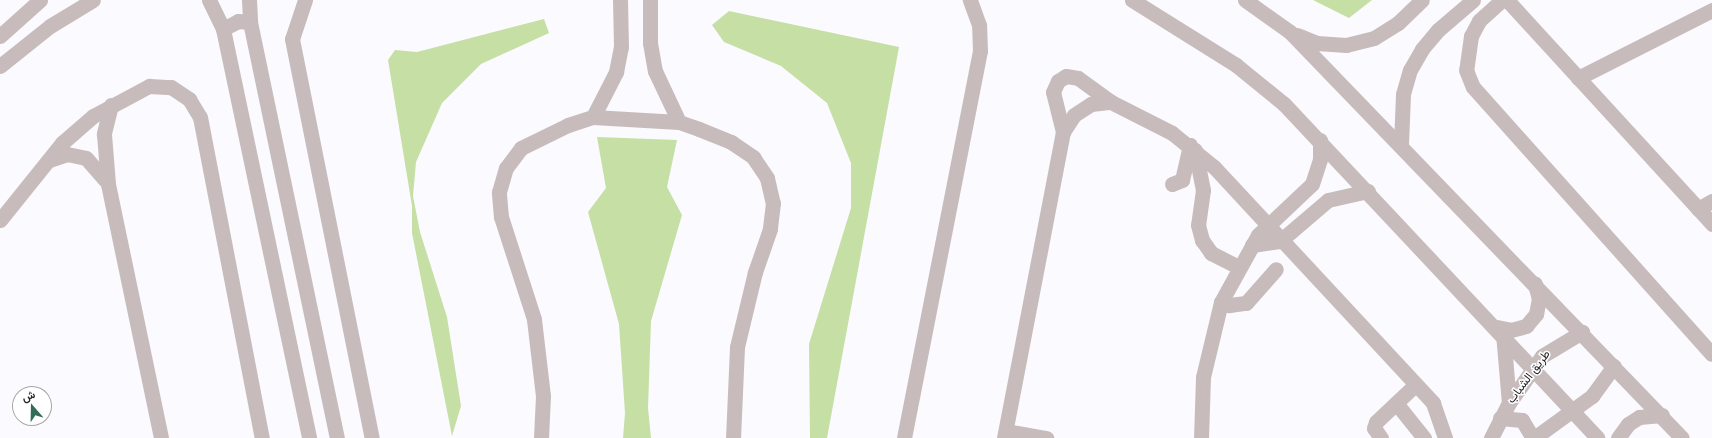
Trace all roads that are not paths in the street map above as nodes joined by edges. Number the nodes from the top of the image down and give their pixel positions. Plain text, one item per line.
1 (40, 0) edge
2 (93, 0) edge
3 (209, 0) edge
4 (249, 0) edge
5 (305, 0) edge
6 (620, 0) edge
7 (650, 0) edge
8 (970, 0) edge
9 (1132, 0) edge
10 (1245, 0) edge
11 (1422, 0) edge
12 (1473, 0) edge
13 (1502, 0) edge
14 (1507, 0) edge
15 (1712, 10) edge
16 (250, 22) junction
17 (223, 29) junction
18 (1290, 32) junction
19 (0, 36) edge
20 (0, 66) edge
21 (1578, 78) junction
22 (1111, 102) junction
23 (111, 105) junction
24 (593, 117) junction
25 (679, 122) junction
26 (1063, 132) junction
27 (1320, 140) junction
28 (1401, 144) junction
29 (1192, 147) junction
30 (49, 160) junction
31 (108, 184) junction
32 (1172, 184) dead end
33 (1368, 190) junction
34 (1712, 201) edge
35 (1698, 209) junction
36 (0, 220) edge
37 (1712, 224) edge
38 (1267, 227) junction
39 (1280, 241) junction
40 (1252, 245) junction
41 (1238, 267) junction
42 (1276, 269) dead end
43 (1534, 284) junction
44 (1221, 302) junction
45 (1500, 330) junction
46 (1582, 332) junction
47 (1712, 354) edge
48 (1614, 366) junction
49 (1534, 367) junction
50 (1415, 385) junction
51 (1396, 403) junction
52 (1509, 403) junction
53 (1572, 409) junction
54 (1662, 415) junction
55 (1500, 418) junction
56 (1005, 434) edge
57 (161, 438) edge
58 (262, 438) edge
59 (309, 438) edge
60 (337, 438) edge
61 (372, 438) edge
62 (541, 438) edge
63 (733, 438) edge
64 (904, 438) edge
65 (1046, 438) edge
66 (1201, 438) edge
67 (1380, 438) edge
68 (1424, 438) edge
69 (1445, 438) edge
70 (1491, 438) edge
71 (1533, 438) edge
72 (1598, 438) edge
73 (1618, 438) edge
74 (1682, 438) edge

1 - 19 street
2 - 20 street
3 - 17 street
4 - 16 street
5 - 61 street
6 - 24 street
7 - 25 street
8 - 64 street
9 - 27 street
10 - 18 street
11 - 18 street
12 - 28 street
13 - 47 street
14 - 21 street
15 - 21 street
16 - 17 street
16 - 60 street
17 - 59 street
18 - 28 street
21 - 35 street
22 - 26 street
22 - 26 street
22 - 29 street
23 - 30 street
23 - 31 street
23 - 58 street
24 - 25 street
24 - 62 street
25 - 63 street
26 - 56 street
27 - 33 street
27 - 38 street
28 - 43 street
29 - 32 street
29 - 38 street
29 - 41 street
30 - 31 street
30 - 36 street
31 - 57 street
33 - 39 street
33 - 45 street
34 - 35 street
35 - 37 street
38 - 39 street
38 - 40 street
39 - 40 street
39 - 50 street
40 - 41 street
41 - 44 street
42 - 44 street
43 - 45 street
43 - 46 street
44 - 66 street
45 - 49 street
45 - 52 street
46 - 48 street
46 - 49 street, طريق الشباب
48 - 53 street
48 - 54 street
49 - 52 street, طريق الشباب
49 - 53 street
50 - 51 street
50 - 69 street
51 - 67 street
51 - 68 street
52 - 55 street, طريق الشباب
53 - 71 street
53 - 72 street
54 - 73 street
54 - 74 street
55 - 70 street, طريق الشباب
55 - 71 street
56 - 65 street

